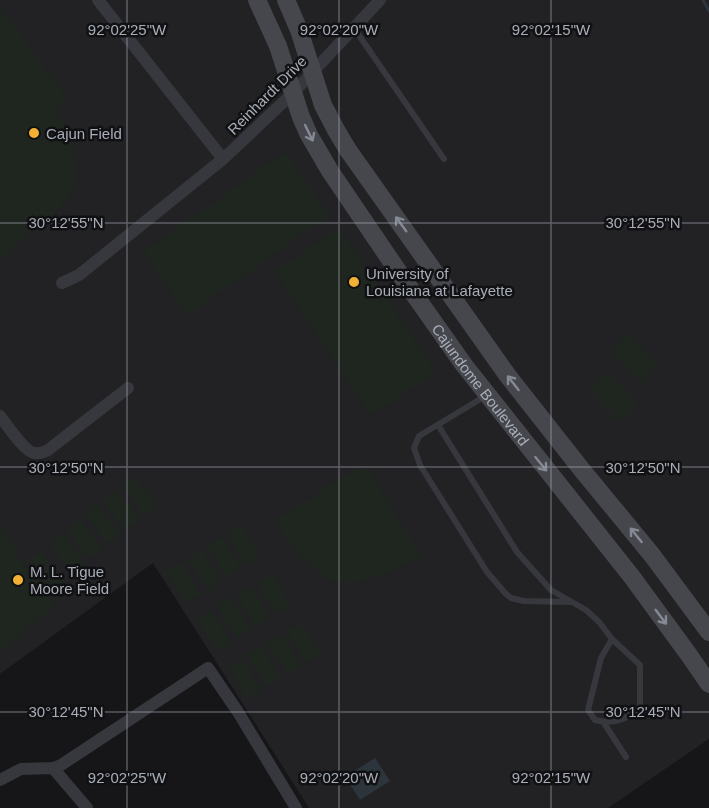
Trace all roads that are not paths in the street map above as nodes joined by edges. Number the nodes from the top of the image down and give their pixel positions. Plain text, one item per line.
1 (98, 0) edge
2 (257, 0) edge
3 (286, 0) edge
4 (380, 0) edge
5 (354, 28) junction
6 (312, 72) junction
7 (293, 93) junction
8 (223, 159) junction
9 (444, 159) dead end
10 (62, 283) dead end
11 (128, 388) dead end
12 (488, 395) junction
13 (0, 416) edge
14 (438, 424) junction
15 (573, 602) junction
16 (709, 632) edge
17 (612, 639) junction
18 (709, 684) edge
19 (604, 723) junction
20 (626, 757) dead end
21 (53, 768) junction
22 (0, 780) edge
23 (87, 808) edge
24 (296, 808) edge

1 - 8 street, Reinhardt Drive
2 - 7 street, Cajundome Boulevard
3 - 6 street, Cajundome Boulevard
4 - 5 street, Reinhardt Drive
5 - 6 street, Reinhardt Drive
5 - 9 lane
6 - 7 street, Reinhardt Drive
16 -> 6 street, Cajundome Boulevard
7 - 8 street, Reinhardt Drive
7 -> 12 street, Cajundome Boulevard
8 - 10 street, Reinhardt Drive
11 - 13 street
12 - 14 lane
12 -> 18 street, Cajundome Boulevard
14 - 15 lane
14 - 15 lane
15 - 17 lane
17 - 19 lane
17 - 19 lane
19 - 20 lane
21 - 22 street
21 - 23 street
21 - 24 street

